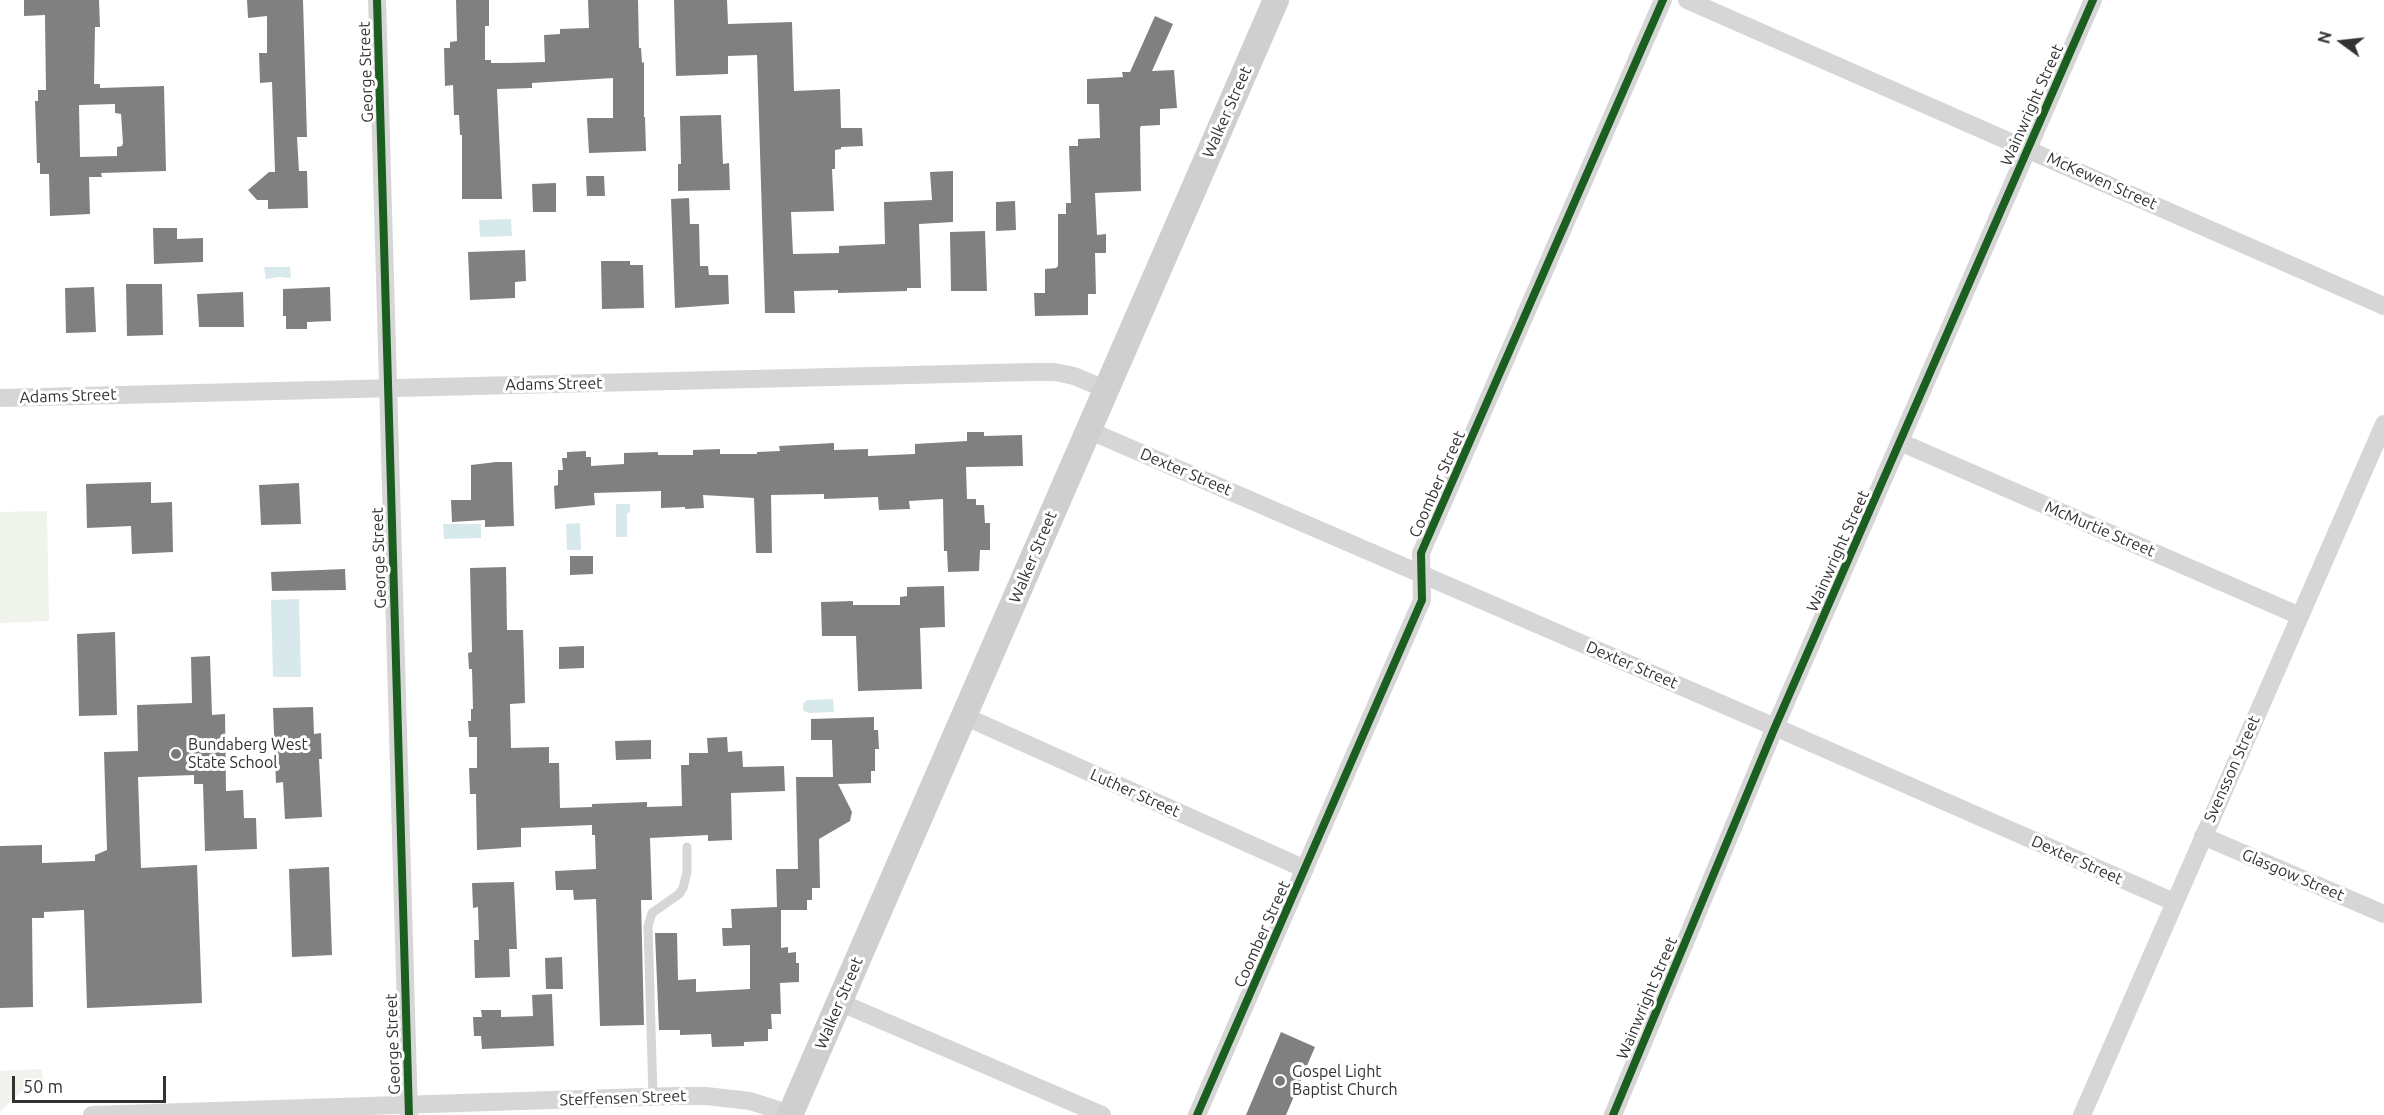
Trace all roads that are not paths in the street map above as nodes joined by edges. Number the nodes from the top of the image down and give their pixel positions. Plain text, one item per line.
1 (377, 0) edge
2 (1276, 0) edge
3 (1663, 0) edge
4 (1687, 0) edge
5 (2093, 0) edge
6 (2028, 149) junction
7 (2384, 306) edge
8 (388, 387) junction
9 (1105, 389) junction
10 (0, 398) edge
11 (2384, 424) edge
12 (1088, 430) junction
13 (1900, 442) junction
14 (2376, 463) edge
15 (1421, 574) junction
16 (2300, 616) junction
17 (964, 716) junction
18 (1775, 727) junction
19 (2203, 836) junction
20 (687, 847) dead end
21 (1305, 869) junction
22 (2174, 903) junction
23 (2384, 914) edge
24 (839, 1002) junction
25 (653, 1096) junction
26 (409, 1111) edge
27 (791, 1114) edge
28 (92, 1115) edge
29 (1102, 1115) edge
30 (1197, 1115) edge
31 (1613, 1115) edge
32 (2082, 1115) edge

1 - 8 street, George Street
2 - 9 main road, Walker Street
3 - 15 street, Coomber Street
4 - 6 street, McKewen Street
5 - 6 street, Wainwright Street
6 - 7 street, McKewen Street
6 - 13 street, Wainwright Street
8 - 9 street, Adams Street
8 - 10 street, Adams Street
8 - 26 street, George Street
9 - 12 main road, Walker Street
11 - 14 street, Svensson Street
12 - 15 street, Dexter Street
12 - 17 main road, Walker Street
13 - 16 street, McMurtie Street
13 - 18 street, Wainwright Street
14 - 16 street, Svensson Street
15 - 18 street, Dexter Street
15 - 21 street, Coomber Street
16 - 19 street, Svensson Street
17 - 21 street, Luther Street
17 - 24 main road, Walker Street
18 - 22 street, Dexter Street
18 - 31 street, Wainwright Street
19 - 22 street, Svensson Street
19 - 23 street, Glasgow Street
20 - 25 lane
21 - 30 street, Coomber Street
22 - 32 street, Svensson Street
24 - 27 main road, Walker Street
24 - 29 street
25 - 26 street, Steffensen Street
25 - 27 street, Steffensen Street
26 - 28 street, Steffensen Street

